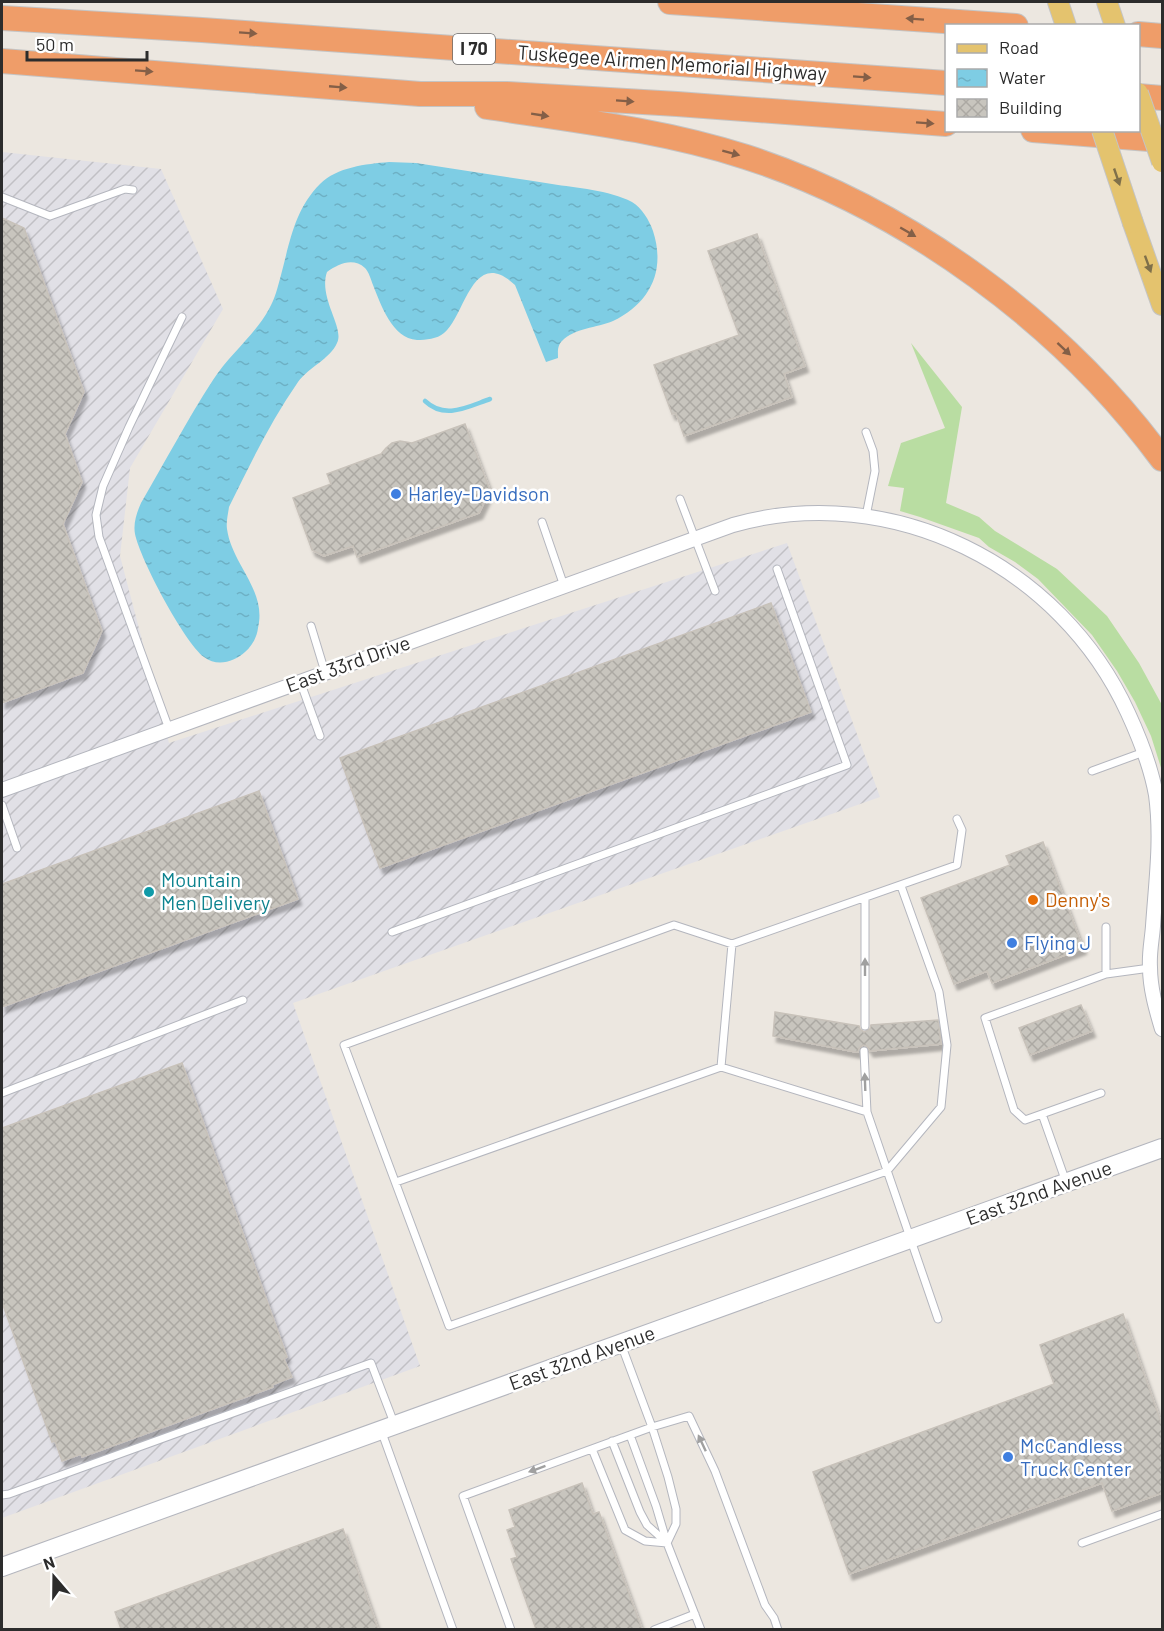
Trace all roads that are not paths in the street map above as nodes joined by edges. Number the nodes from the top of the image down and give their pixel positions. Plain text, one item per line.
1 (669, 2) edge
2 (1058, 2) edge
3 (1107, 2) edge
4 (2, 18) edge
5 (987, 24) edge
6 (1065, 24) edge
7 (1114, 24) edge
8 (1140, 34) edge
9 (1162, 36) edge
10 (2, 61) edge
11 (945, 82) edge
12 (420, 94) junction
13 (1140, 94) edge
14 (1162, 98) edge
15 (1140, 100) edge
16 (945, 124) edge
17 (1058, 132) edge
18 (1103, 132) edge
19 (1162, 140) edge
20 (1162, 162) edge
21 (133, 190) dead end
22 (2, 197) edge
23 (1162, 305) edge
24 (182, 317) dead end
25 (866, 432) dead end
26 (1162, 459) edge
27 (680, 499) dead end
28 (866, 516) junction
29 (542, 522) dead end
30 (695, 537) junction
31 (777, 569) dead end
32 (564, 586) junction
33 (715, 591) dead end
34 (311, 626) dead end
35 (325, 672) junction
36 (300, 681) junction
37 (169, 729) junction
38 (320, 736) dead end
39 (1144, 752) junction
40 (1092, 771) dead end
41 (2, 790) edge
42 (2, 805) edge
43 (957, 819) dead end
44 (17, 848) dead end
45 (901, 885) junction
46 (866, 898) junction
47 (1106, 927) dead end
48 (392, 932) dead end
49 (732, 944) junction
50 (1150, 968) junction
51 (1106, 974) junction
52 (243, 1000) dead end
53 (865, 1026) dead end
54 (1162, 1029) edge
55 (864, 1051) dead end
56 (721, 1068) junction
57 (2, 1093) edge
58 (1101, 1093) dead end
59 (867, 1112) junction
60 (1042, 1114) junction
61 (1162, 1148) edge
62 (887, 1171) junction
63 (396, 1182) junction
64 (1066, 1183) junction
65 (911, 1239) junction
66 (938, 1319) dead end
67 (621, 1344) junction
68 (652, 1427) junction
69 (388, 1428) junction
70 (630, 1435) junction
71 (612, 1441) junction
72 (592, 1449) junction
73 (2, 1495) edge
74 (1162, 1514) edge
75 (668, 1543) junction
76 (1082, 1543) dead end
77 (2, 1567) edge
78 (695, 1614) junction
79 (453, 1629) edge
80 (512, 1629) edge
81 (654, 1629) edge
82 (701, 1629) edge
83 (778, 1629) edge

5 -> 1 highway
2 - 6 main road
3 - 7 main road
4 -> 11 highway, Tuskegee Airmen Memorial Highway / I 70
8 - 9 highway
10 -> 12 highway
12 -> 16 highway
12 -> 26 highway
13 - 14 highway
15 - 20 main road, bridge
17 - 19 highway
18 -> 23 main road, bridge
21 - 22 lane
24 - 37 lane
25 - 28 lane
27 - 30 lane
28 - 30 street, East 33rd Drive
28 - 39 street, East 33rd Drive
29 - 32 lane
30 - 32 street, East 33rd Drive
30 - 33 lane
31 - 48 lane
32 - 35 street, East 33rd Drive
34 - 35 lane
35 - 36 street, East 33rd Drive
36 - 37 street, East 33rd Drive
36 - 38 lane
37 - 41 street, East 33rd Drive
39 - 40 lane
39 - 50 street, East 33rd Drive
42 - 44 lane
43 - 45 lane
45 - 46 lane
45 - 62 lane
46 - 49 lane
53 -> 46 lane
47 - 51 lane
49 - 56 lane
49 - 63 lane
50 - 51 lane
50 - 54 street, East 33rd Drive
51 - 60 lane
52 - 57 lane
59 -> 55 lane
56 - 59 lane
56 - 63 lane
58 - 60 lane
59 - 62 lane
60 - 64 lane
61 - 64 street, East 32nd Avenue
62 - 63 lane
62 - 65 lane
64 - 65 street, East 32nd Avenue
65 - 66 lane
65 - 67 street, East 32nd Avenue
67 - 68 lane
67 - 69 street, East 32nd Avenue
68 - 70 lane
68 - 75 lane
83 -> 68 lane
69 - 73 lane
69 - 77 street, East 32nd Avenue
69 - 79 lane
70 - 71 lane
70 - 75 lane
71 - 72 lane
71 - 75 lane
72 - 75 lane
72 -> 80 lane
74 - 76 lane
75 - 78 lane
78 - 81 lane
78 - 82 lane

